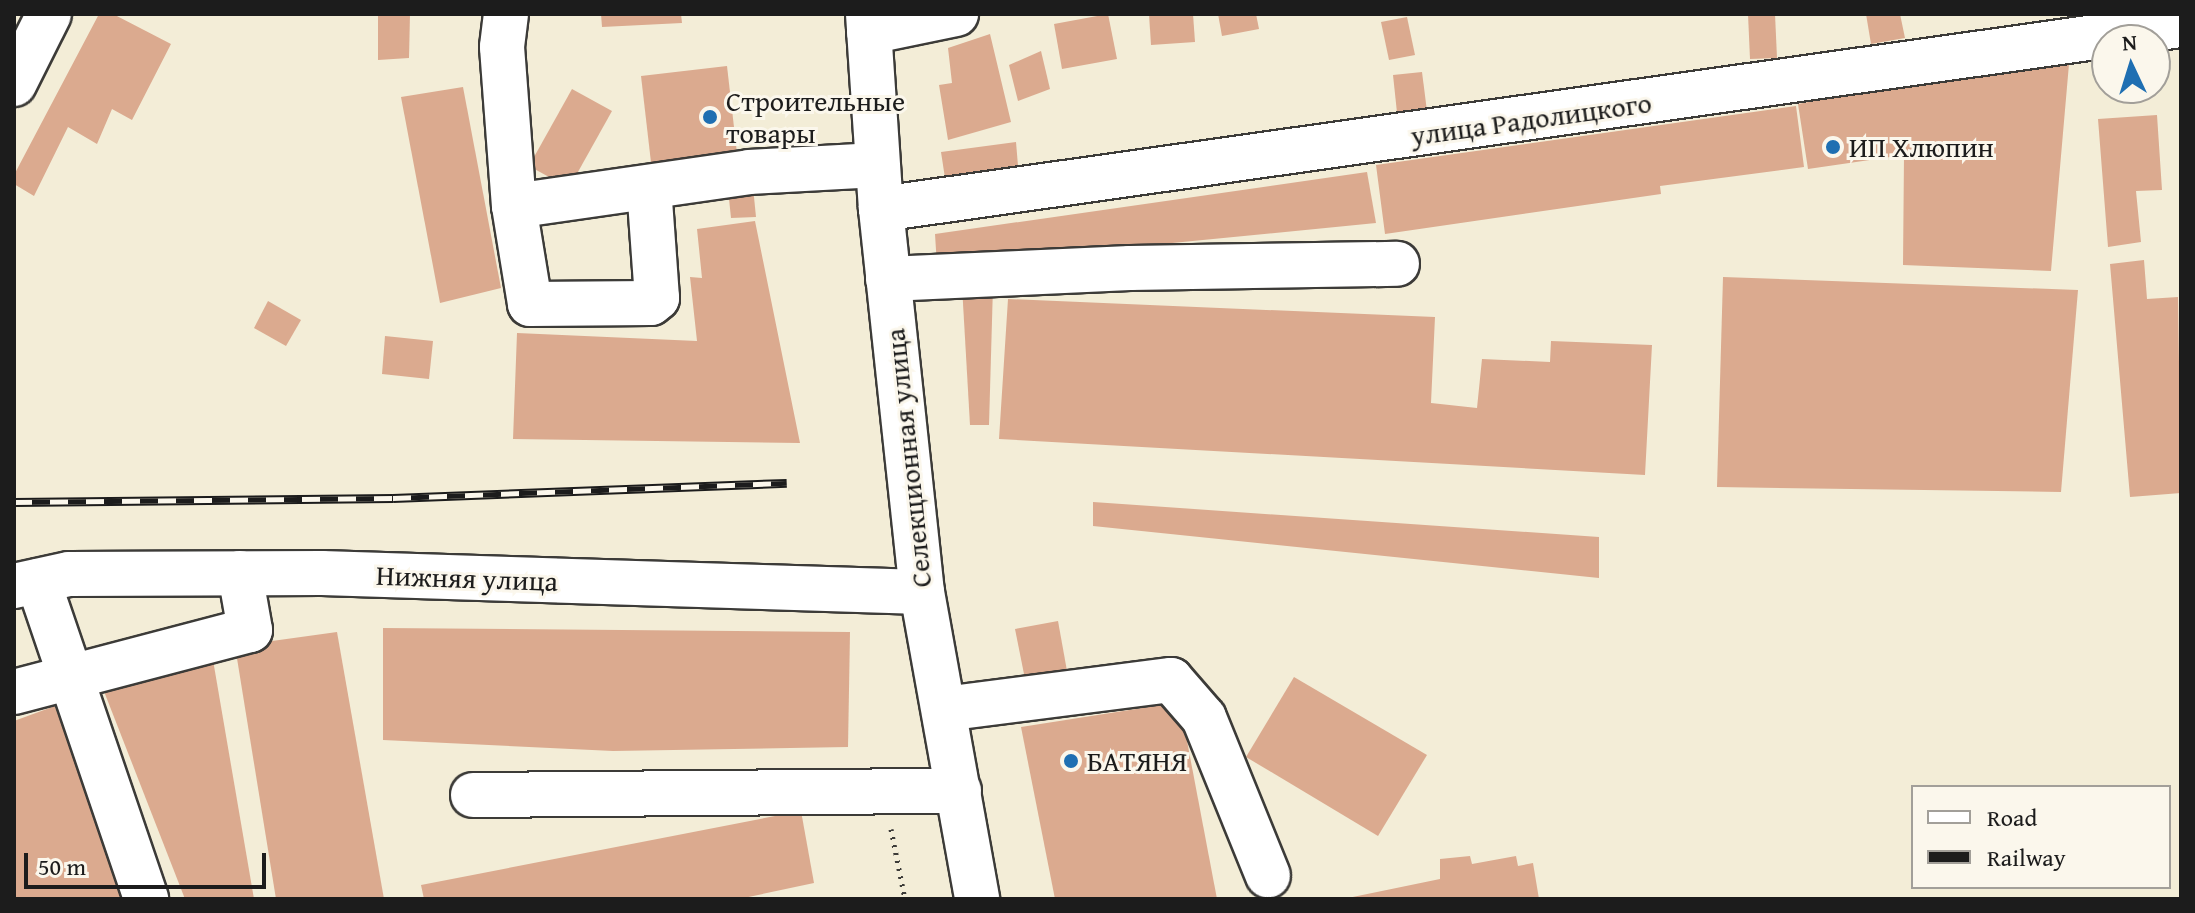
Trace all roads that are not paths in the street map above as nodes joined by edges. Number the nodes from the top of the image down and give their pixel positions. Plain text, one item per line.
1 (49, 14) edge
2 (506, 14) edge
3 (956, 14) edge
4 (869, 23) edge
5 (2181, 25) edge
6 (14, 84) edge
7 (877, 165) junction
8 (649, 187) junction
9 (514, 206) junction
10 (881, 209) junction
11 (1397, 264) dead end
12 (888, 279) junction
13 (240, 573) junction
14 (26, 583) edge
15 (922, 592) junction
16 (71, 677) junction
17 (14, 692) edge
18 (944, 709) junction
19 (959, 791) junction
20 (473, 795) dead end
21 (1268, 876) dead end
22 (146, 899) edge
23 (977, 899) edge

1 - 6 street
2 - 9 street
3 - 4 street
4 - 7 street, Селекционная улица
5 - 10 street, улица Радолицкого
7 - 8 street
7 - 10 street, Селекционная улица
8 - 9 street
8 - 9 street
10 - 12 street, Селекционная улица
11 - 12 street
12 - 15 street, Селекционная улица
13 - 14 street, Нижняя улица
13 - 15 street, Нижняя улица
13 - 16 street
14 - 16 street
15 - 18 street, Селекционная улица
16 - 17 street
16 - 22 street
18 - 19 street, Селекционная улица
18 - 21 street
19 - 20 street
19 - 23 street, Селекционная улица

